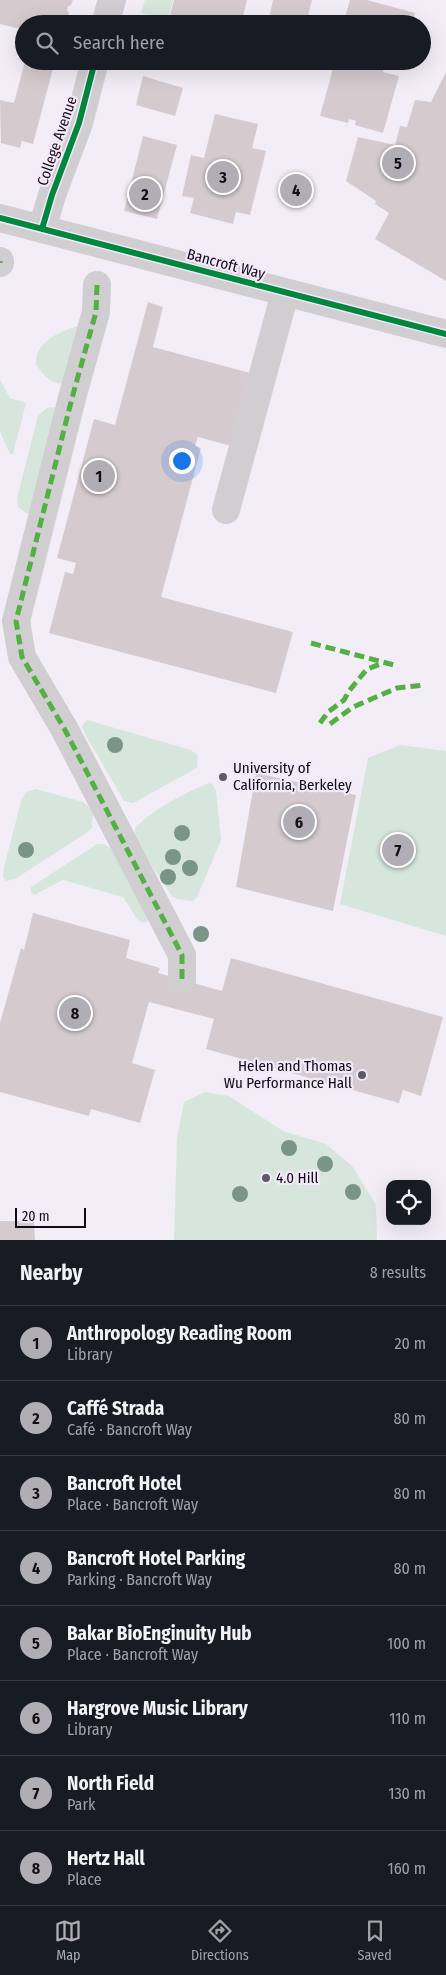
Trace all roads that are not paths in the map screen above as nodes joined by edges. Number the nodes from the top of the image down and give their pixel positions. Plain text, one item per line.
1 (112, 0) edge
2 (108, 15) edge
3 (93, 70) edge
4 (0, 218) edge
5 (42, 229) junction
6 (97, 285) dead end
7 (285, 293) junction
8 (446, 334) edge
9 (226, 510) dead end
10 (182, 980) dead end

1 - 2 street
3 - 5 street, College Avenue
4 - 5 street, Bancroft Way
5 - 7 street, Bancroft Way
6 - 10 street
7 - 8 street, Bancroft Way
7 - 9 street

